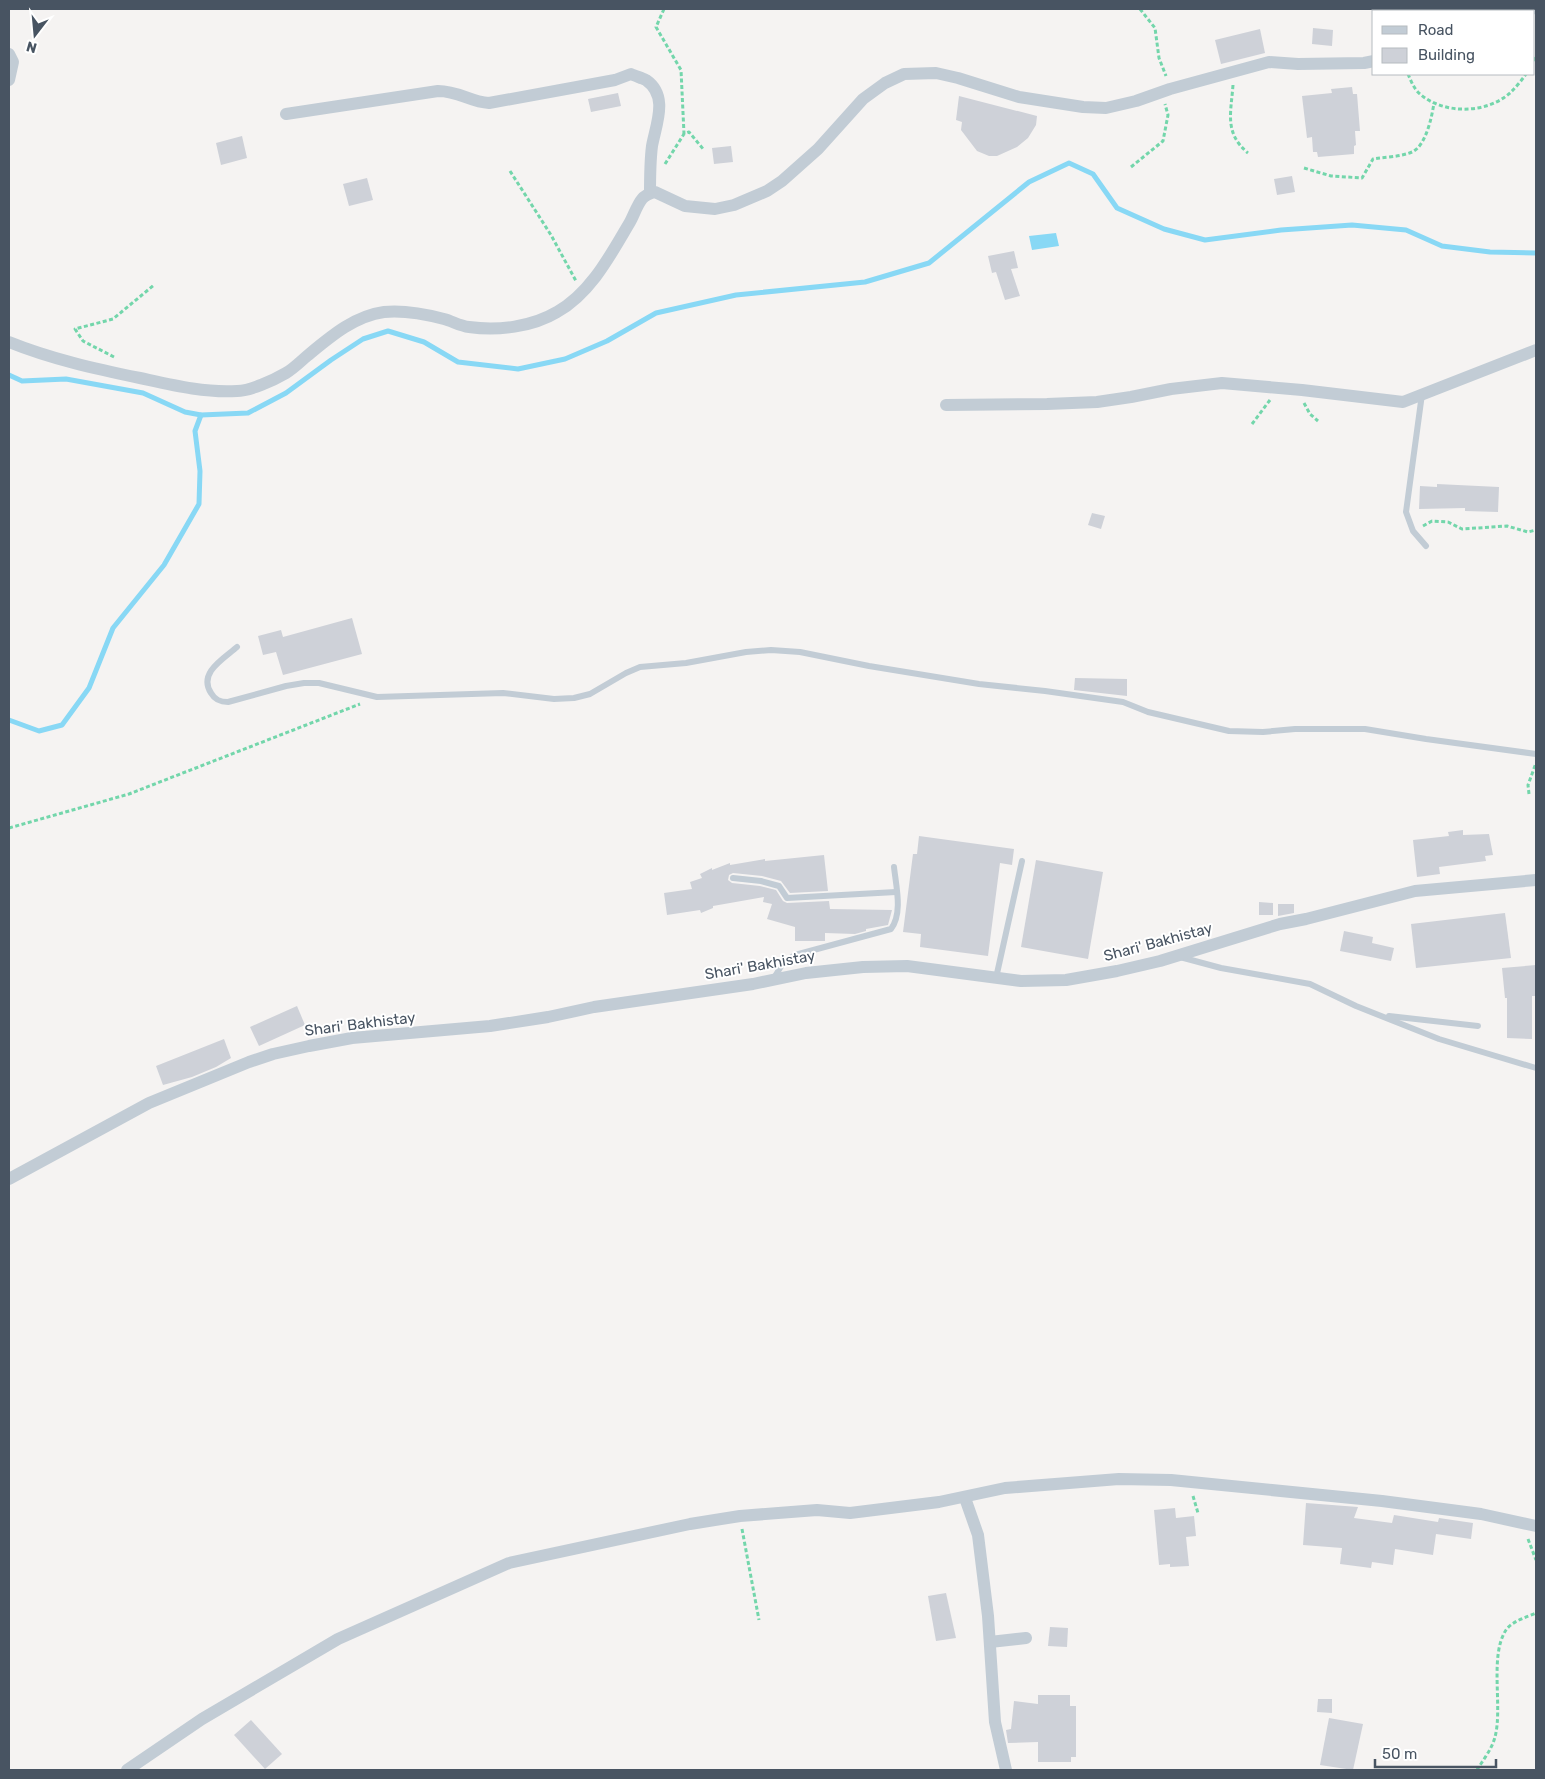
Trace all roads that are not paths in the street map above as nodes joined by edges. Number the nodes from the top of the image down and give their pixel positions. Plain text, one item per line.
1 (9, 54) edge
2 (1372, 61) edge
3 (9, 80) edge
4 (286, 114) dead end
5 (650, 193) junction
6 (9, 342) edge
7 (1536, 350) edge
8 (1422, 394) junction
9 (946, 405) dead end
10 (1426, 546) dead end
11 (237, 647) dead end
12 (1536, 754) edge
13 (1022, 862) dead end
14 (894, 867) dead end
15 (734, 878) dead end
16 (1536, 880) edge
17 (896, 892) junction
18 (1176, 956) junction
19 (996, 978) junction
20 (774, 979) junction
21 (1378, 1014) junction
22 (1478, 1026) dead end
23 (1536, 1068) edge
24 (9, 1179) edge
25 (965, 1498) junction
26 (1536, 1526) edge
27 (1026, 1638) dead end
28 (990, 1642) junction
29 (127, 1770) edge
30 (1006, 1770) edge

1 - 3 street
2 - 5 street
4 - 5 street
5 - 6 street
7 - 8 street
8 - 9 street
8 - 10 lane
11 - 12 lane
13 - 19 lane
14 - 17 lane
15 - 17 lane
16 - 18 street, Shari' Bakhistay
17 - 20 lane
18 - 19 street, Shari' Bakhistay
18 - 21 lane
19 - 20 street, Shari' Bakhistay
20 - 24 street, Shari' Bakhistay
21 - 22 lane
21 - 23 lane
25 - 26 street
25 - 28 street
25 - 29 street
27 - 28 street
28 - 30 street

